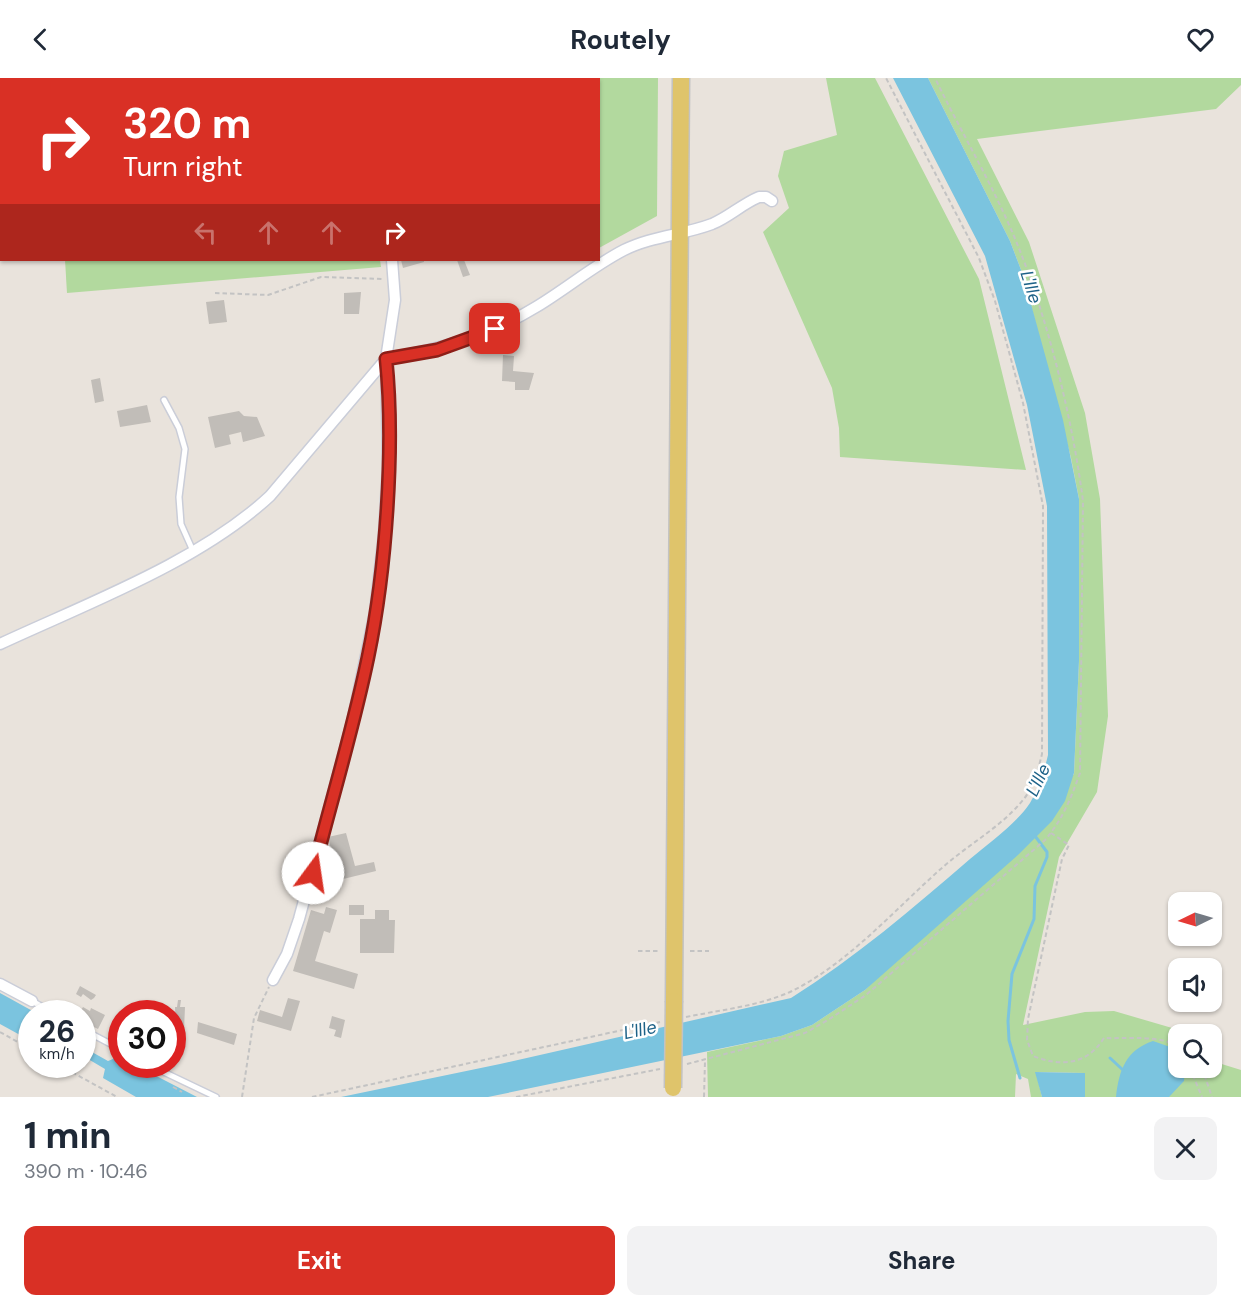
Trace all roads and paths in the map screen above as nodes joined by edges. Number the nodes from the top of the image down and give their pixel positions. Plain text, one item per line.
1 (681, 78) edge
2 (886, 78) edge
3 (935, 78) edge
4 (771, 201) dead end
5 (678, 233) junction
6 (392, 261) edge
7 (395, 279) junction
8 (215, 293) dead end
9 (386, 359) junction
10 (164, 400) dead end
11 (193, 551) junction
12 (0, 644) edge
13 (1051, 833) junction
14 (638, 951) dead end
15 (659, 951) dead end
16 (690, 951) dead end
17 (709, 951) dead end
18 (273, 980) joint
19 (0, 984) edge
20 (30, 1000) edge
21 (685, 1017) dead end
22 (662, 1022) dead end
23 (0, 1032) edge
24 (1168, 1041) edge
25 (18, 1042) edge
26 (705, 1060) junction
27 (683, 1064) dead end
28 (661, 1069) dead end
29 (83, 1078) edge
30 (176, 1078) edge
31 (1194, 1078) edge
32 (1205, 1078) edge
33 (173, 1087) dead end
34 (183, 1092) dead end
35 (673, 1092) edge
36 (117, 1097) edge
37 (216, 1097) edge
38 (242, 1097) edge
39 (312, 1097) edge
40 (516, 1097) edge
41 (704, 1097) edge
42 (1202, 1097) edge
43 (1212, 1097) edge

1 - 5 main road
2 - 21 path
3 - 13 path
4 - 5 street
5 - 9 street
5 - 35 main road, bridge
6 - 7 street
7 - 8 path
7 - 9 street
9 - 11 street
9 - 18 street
10 - 11 lane
11 - 12 street
13 - 24 path
13 - 26 path
14 - 15 path
16 - 17 path
18 - 38 path
19 - 20 street
22 - 39 path
23 - 25 path
26 - 27 path
26 - 41 path
28 - 40 path
29 - 36 path
30 - 37 lane
31 - 42 path
32 - 43 path
33 - 34 path

